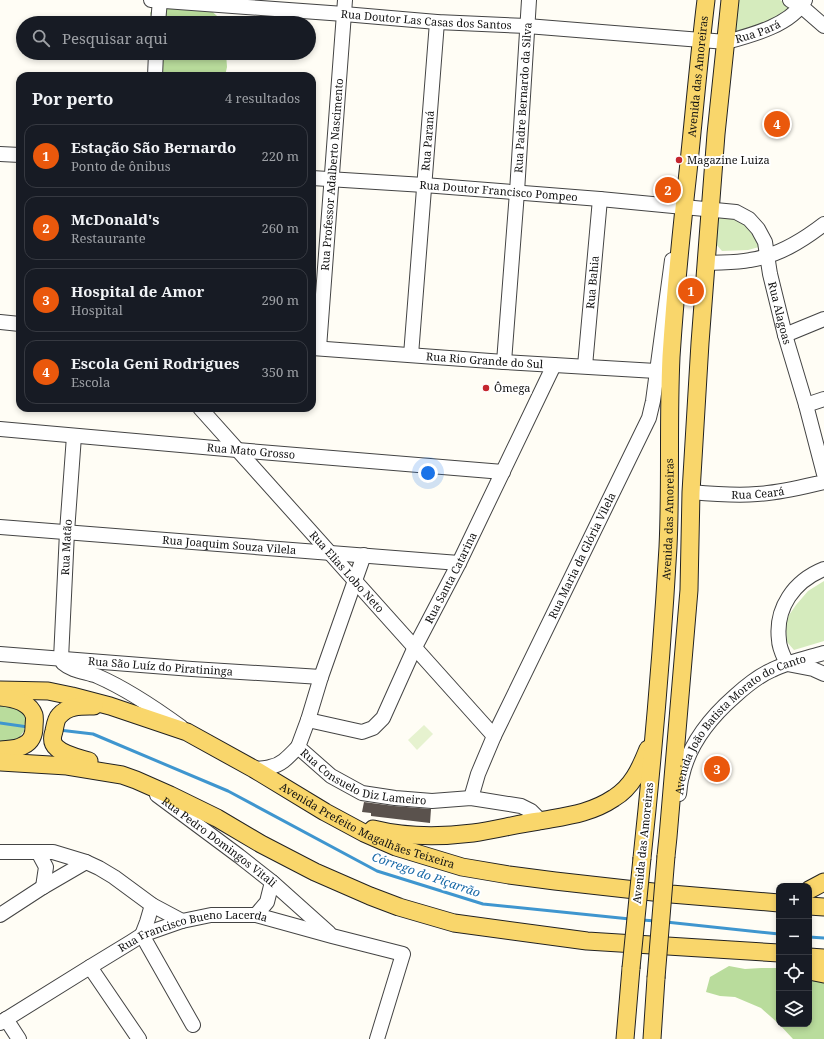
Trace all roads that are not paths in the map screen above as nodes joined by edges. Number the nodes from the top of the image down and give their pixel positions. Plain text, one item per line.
1 (157, 0) edge
2 (530, 0) edge
3 (706, 0) edge
4 (730, 0) edge
5 (799, 2) edge
6 (247, 3) edge
7 (345, 7) edge
8 (158, 16) edge
9 (437, 22) junction
10 (527, 26) junction
11 (824, 26) edge
12 (701, 40) junction
13 (726, 42) junction
14 (156, 60) edge
15 (155, 72) edge
16 (0, 154) edge
17 (16, 155) edge
18 (316, 178) edge
19 (332, 180) junction
20 (424, 185) junction
21 (517, 192) junction
22 (600, 199) junction
23 (684, 208) junction
24 (711, 210) junction
25 (824, 224) edge
26 (681, 232) junction
27 (768, 256) junction
28 (707, 262) junction
29 (824, 320) edge
30 (0, 322) edge
31 (16, 324) edge
32 (785, 335) junction
33 (316, 348) edge
34 (412, 355) junction
35 (504, 362) junction
36 (554, 365) junction
37 (585, 366) junction
38 (656, 371) junction
39 (824, 399) edge
40 (806, 406) junction
41 (204, 412) edge
42 (0, 429) edge
43 (74, 436) junction
44 (237, 450) junction
45 (503, 472) junction
46 (824, 474) edge
47 (824, 482) edge
48 (691, 492) junction
49 (0, 527) edge
50 (67, 532) junction
51 (329, 552) junction
52 (364, 555) junction
53 (459, 563) junction
54 (824, 569) edge
55 (354, 580) junction
56 (414, 649) junction
57 (824, 653) edge
58 (0, 654) edge
59 (61, 659) junction
60 (786, 664) junction
61 (824, 674) edge
62 (321, 677) junction
63 (0, 690) edge
64 (0, 697) edge
65 (110, 706) junction
66 (308, 720) junction
67 (187, 732) junction
68 (654, 734) junction
69 (494, 736) junction
70 (298, 747) junction
71 (0, 750) edge
72 (0, 762) edge
73 (254, 769) junction
74 (129, 778) junction
75 (471, 798) junction
76 (336, 819) junction
77 (540, 820) junction
78 (668, 837) junction
79 (0, 852) edge
80 (38, 852) junction
81 (86, 862) junction
82 (272, 882) junction
83 (824, 882) edge
84 (43, 887) junction
85 (812, 888) edge
86 (776, 896) edge
87 (753, 900) junction
88 (776, 903) edge
89 (152, 905) junction
90 (812, 906) edge
91 (824, 907) edge
92 (0, 915) edge
93 (256, 915) junction
94 (182, 921) junction
95 (142, 935) junction
96 (332, 936) junction
97 (675, 947) junction
98 (743, 950) junction
99 (776, 953) edge
100 (812, 957) edge
101 (776, 958) edge
102 (824, 958) edge
103 (812, 963) edge
104 (776, 964) edge
105 (824, 965) edge
106 (90, 966) junction
107 (812, 972) edge
108 (824, 974) edge
109 (3, 1021) edge
110 (193, 1025) dead end
111 (19, 1039) edge
112 (139, 1039) edge
113 (377, 1039) edge
114 (625, 1039) edge
115 (652, 1039) edge

1 - 6 street, Rua Doutor Las Casas dos Santos
1 - 8 street
2 - 10 street, Rua Padre Bernardo da Silva
3 - 12 main road, Avenida das Amoreiras
4 - 13 main road
5 - 11 street
5 - 13 street, Rua Pará
6 - 7 street, Rua Doutor Las Casas dos Santos
7 - 9 street, Rua Doutor Las Casas dos Santos
7 - 19 street, Rua Professor Adalberto Nascimento
9 - 10 street, Rua Doutor Las Casas dos Santos
9 - 20 street, Rua Paraná
10 - 12 street, Rua Doutor Las Casas dos Santos
10 - 21 street, Rua Padre Bernardo da Silva
12 - 13 street, Rua Pará
12 - 23 main road, Avenida das Amoreiras
13 - 24 main road
14 - 15 street
16 - 17 street
18 - 19 street, Rua Doutor Francisco Pompeo
19 - 20 street, Rua Doutor Francisco Pompeo
19 - 33 street, Rua Professor Adalberto Nascimento
20 - 21 street, Rua Doutor Francisco Pompeo
20 - 34 street, Rua Paraná
21 - 22 street, Rua Doutor Francisco Pompeo
21 - 35 street, Rua Padre Bernardo da Silva
22 - 23 street, Rua Doutor Francisco Pompeo
22 - 37 street, Rua Bahia
23 - 24 street, Rua Alagoas
23 - 26 main road, Avenida das Amoreiras
24 - 27 street, Rua Alagoas
24 - 28 main road
25 - 27 street
26 - 38 street, Rua Maria da Glória Vilela
26 - 68 main road, Avenida das Amoreiras
27 - 28 street
27 - 32 street, Rua Alagoas
28 - 48 main road
29 - 32 street
30 - 31 street
32 - 40 street, Rua Alagoas
33 - 34 street, Rua Rio Grande do Sul
34 - 35 street, Rua Rio Grande do Sul
35 - 36 street, Rua Rio Grande do Sul
36 - 37 street, Rua Rio Grande do Sul
36 - 45 street, Rua Santa Catarina
37 - 38 street, Rua Rio Grande do Sul
38 - 69 street, Rua Maria da Glória Vilela
39 - 40 street
40 - 46 street, Rua Alagoas
41 - 44 street, Rua Elias Lobo Neto
42 - 43 street, Rua Mato Grosso
43 - 44 street, Rua Mato Grosso
43 - 50 street, Rua Matão
44 - 45 street, Rua Mato Grosso
44 - 51 street, Rua Elias Lobo Neto
45 - 53 street, Rua Santa Catarina
47 - 48 street, Rua Ceará
48 - 78 main road
49 - 50 street, Rua Joaquim Souza Vilela
50 - 51 street, Rua Joaquim Souza Vilela
50 - 59 street, Rua Matão
51 - 52 street, Rua Joaquim Souza Vilela
51 - 55 street, Rua Elias Lobo Neto
52 - 53 street, Rua Joaquim Souza Vilela
52 - 55 street, Rua Consuelo Diz Lameiro
53 - 56 street, Rua Santa Catarina
54 - 60 street
55 - 56 street, Rua Elias Lobo Neto
55 - 62 street, Rua Consuelo Diz Lameiro
56 - 66 street, Rua Santa Catarina
56 - 69 street, Rua Elias Lobo Neto
57 - 60 street, Avenida João Batista Morato do Canto
58 - 59 street, Rua São Luíz do Piratininga
59 - 62 street, Rua São Luíz do Piratininga
59 - 67 street
60 - 61 street
60 - 78 street, Avenida João Batista Morato do Canto
62 - 66 street, Rua Consuelo Diz Lameiro
63 - 65 main road, Avenida Prefeito Magalhães Teixeira
64 - 71 main road
65 - 67 main road, Avenida Prefeito Magalhães Teixeira
65 - 74 main road
66 - 70 street, Rua Consuelo Diz Lameiro
67 - 73 main road, Avenida Prefeito Magalhães Teixeira
68 - 77 main road
68 - 114 main road, Avenida das Amoreiras, bridge
69 - 75 street
70 - 73 street
70 - 75 street, Rua Consuelo Diz Lameiro
72 - 74 main road
73 - 76 main road, Avenida Prefeito Magalhães Teixeira
74 - 82 street, Rua Pedro Domingos Vitali
74 - 97 main road
75 - 77 street, Rua Consuelo Diz Lameiro
76 - 77 main road
76 - 87 main road, Avenida Prefeito Magalhães Teixeira
78 - 115 main road, bridge
79 - 80 street
80 - 81 street
80 - 84 street
81 - 84 street
81 - 89 street
82 - 93 street, Rua Pedro Domingos Vitali
82 - 96 street
83 - 85 main road
84 - 92 street
86 - 87 main road
87 - 88 main road
89 - 94 street
89 - 95 street
90 - 91 main road
93 - 94 street, Rua Francisco Bueno Lacerda
93 - 96 street, Rua Francisco Bueno Lacerda
94 - 95 street, Rua Francisco Bueno Lacerda
95 - 106 street, Rua Francisco Bueno Lacerda
95 - 110 street
96 - 113 street, Rua Francisco Bueno Lacerda
97 - 98 main road
97 - 104 main road
98 - 99 main road
98 - 101 main road
100 - 102 main road
103 - 105 main road
106 - 109 street, Rua Francisco Bueno Lacerda
106 - 112 street
107 - 108 main road
109 - 111 street

